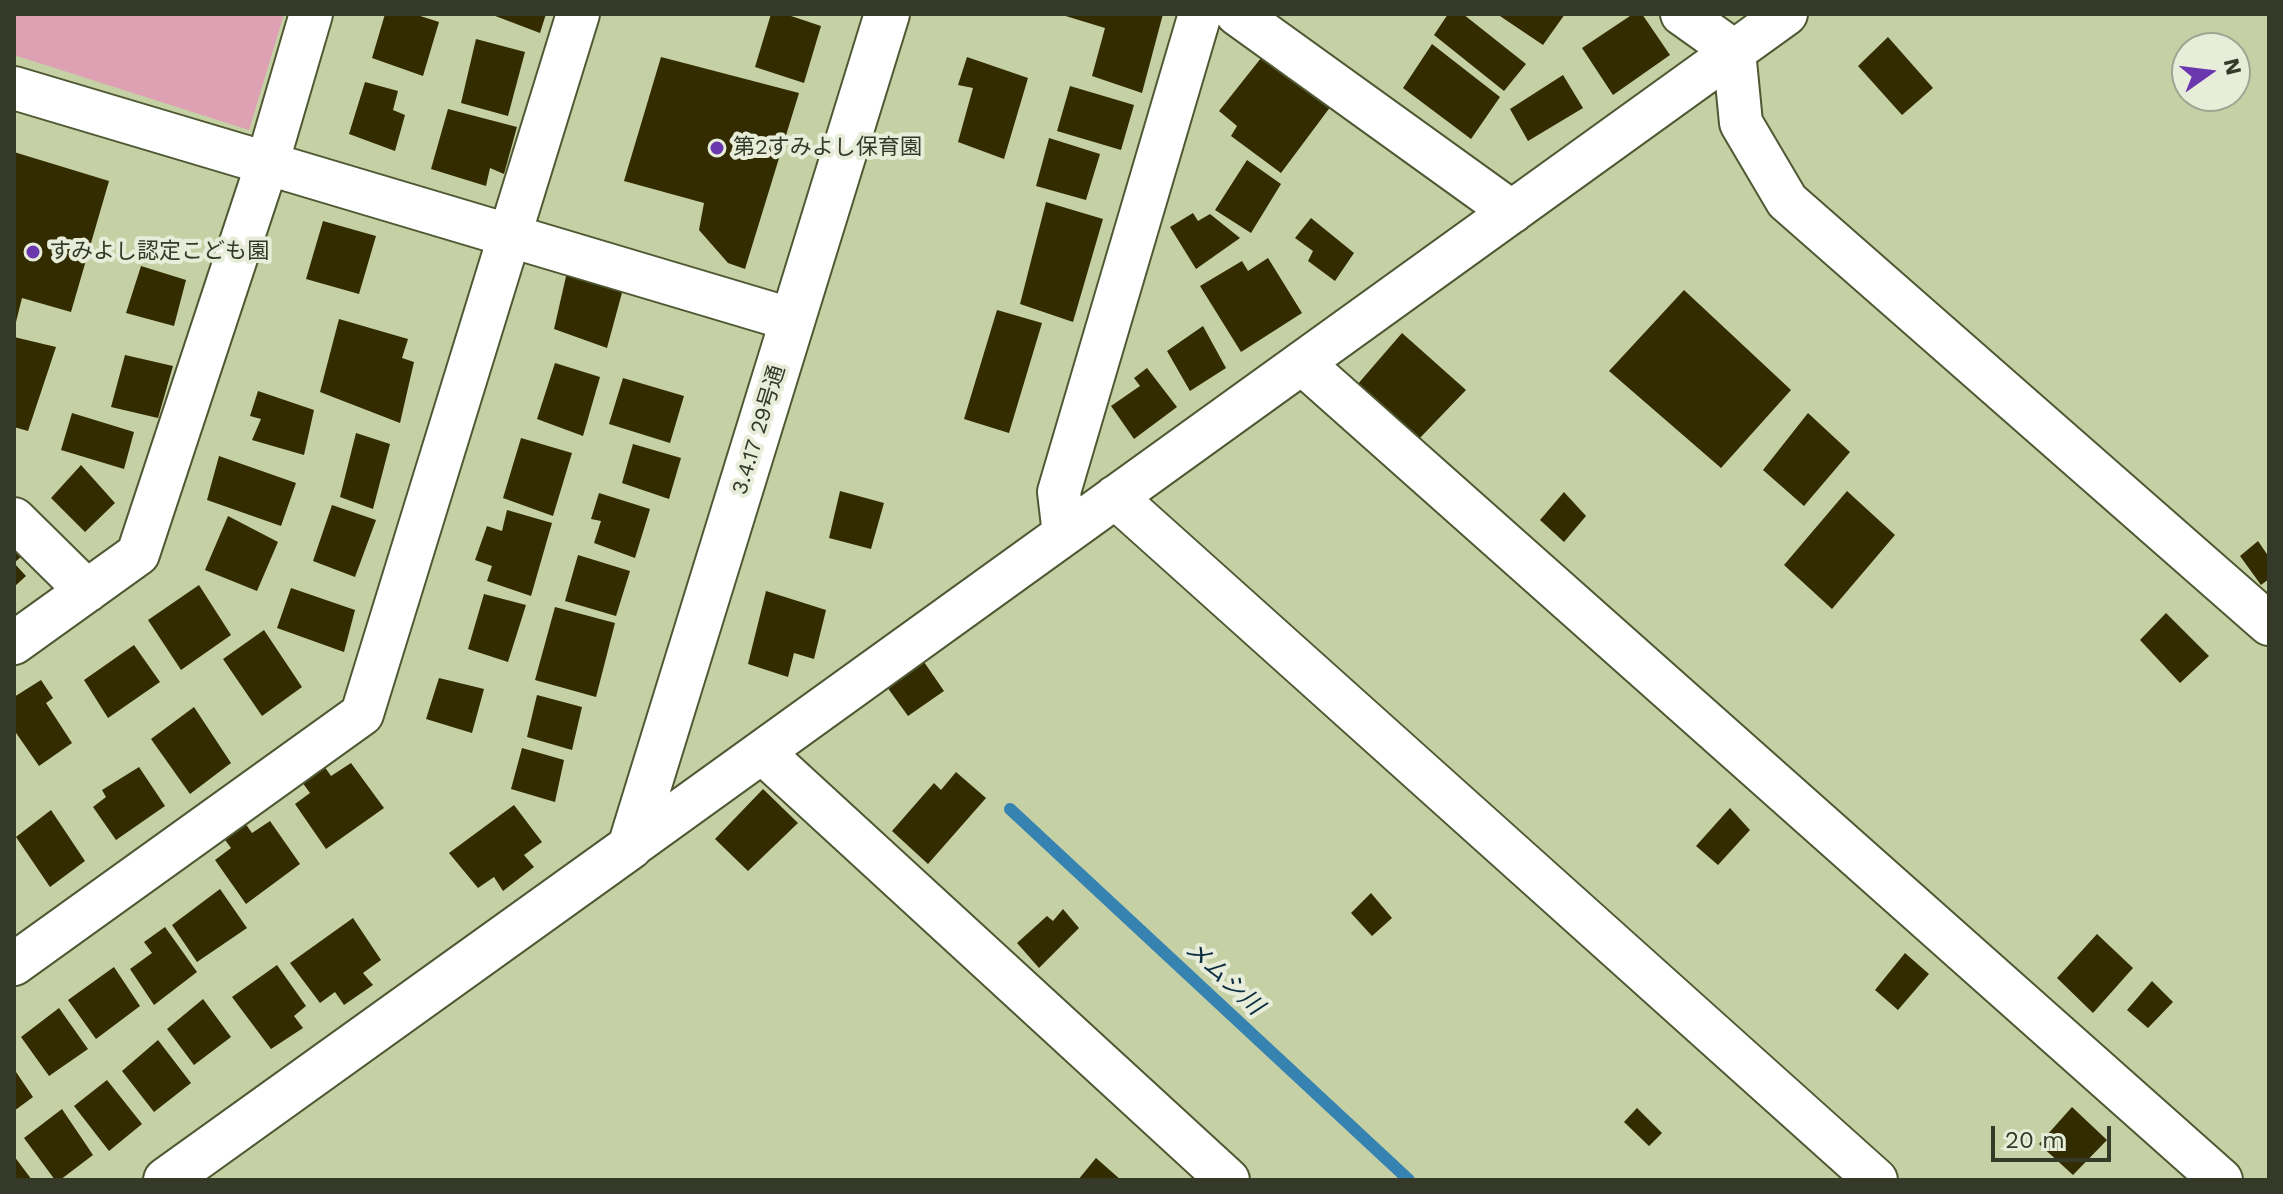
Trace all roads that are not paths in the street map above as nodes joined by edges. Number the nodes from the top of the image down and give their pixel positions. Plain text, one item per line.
1 (311, 14) edge
2 (578, 14) edge
3 (887, 14) edge
4 (1200, 14) edge
5 (1237, 14) edge
6 (1682, 14) edge
7 (1786, 14) edge
8 (1734, 51) junction
9 (14, 88) edge
10 (267, 164) junction
11 (1512, 212) junction
12 (511, 236) junction
13 (793, 320) junction
14 (1302, 363) junction
15 (1115, 497) junction
16 (14, 519) edge
17 (1064, 534) junction
18 (87, 591) junction
19 (2269, 624) edge
20 (14, 643) edge
21 (762, 752) junction
22 (630, 847) junction
23 (14, 964) edge
24 (166, 1180) edge
25 (1228, 1180) edge
26 (1876, 1180) edge
27 (2221, 1180) edge

1 - 10 street
2 - 12 street
3 - 13 street, 3.4.17 29号通
4 - 17 street
5 - 11 street
6 - 8 street
7 - 8 street
8 - 11 street
8 - 19 street
9 - 10 street
10 - 12 street
10 - 18 street
11 - 14 street
12 - 13 street
12 - 23 street
13 - 22 street, 3.4.17 29号通
14 - 15 street
14 - 27 street
15 - 17 street
15 - 26 street
16 - 18 street
17 - 21 street
18 - 20 street
21 - 22 street
21 - 25 street
22 - 24 street

